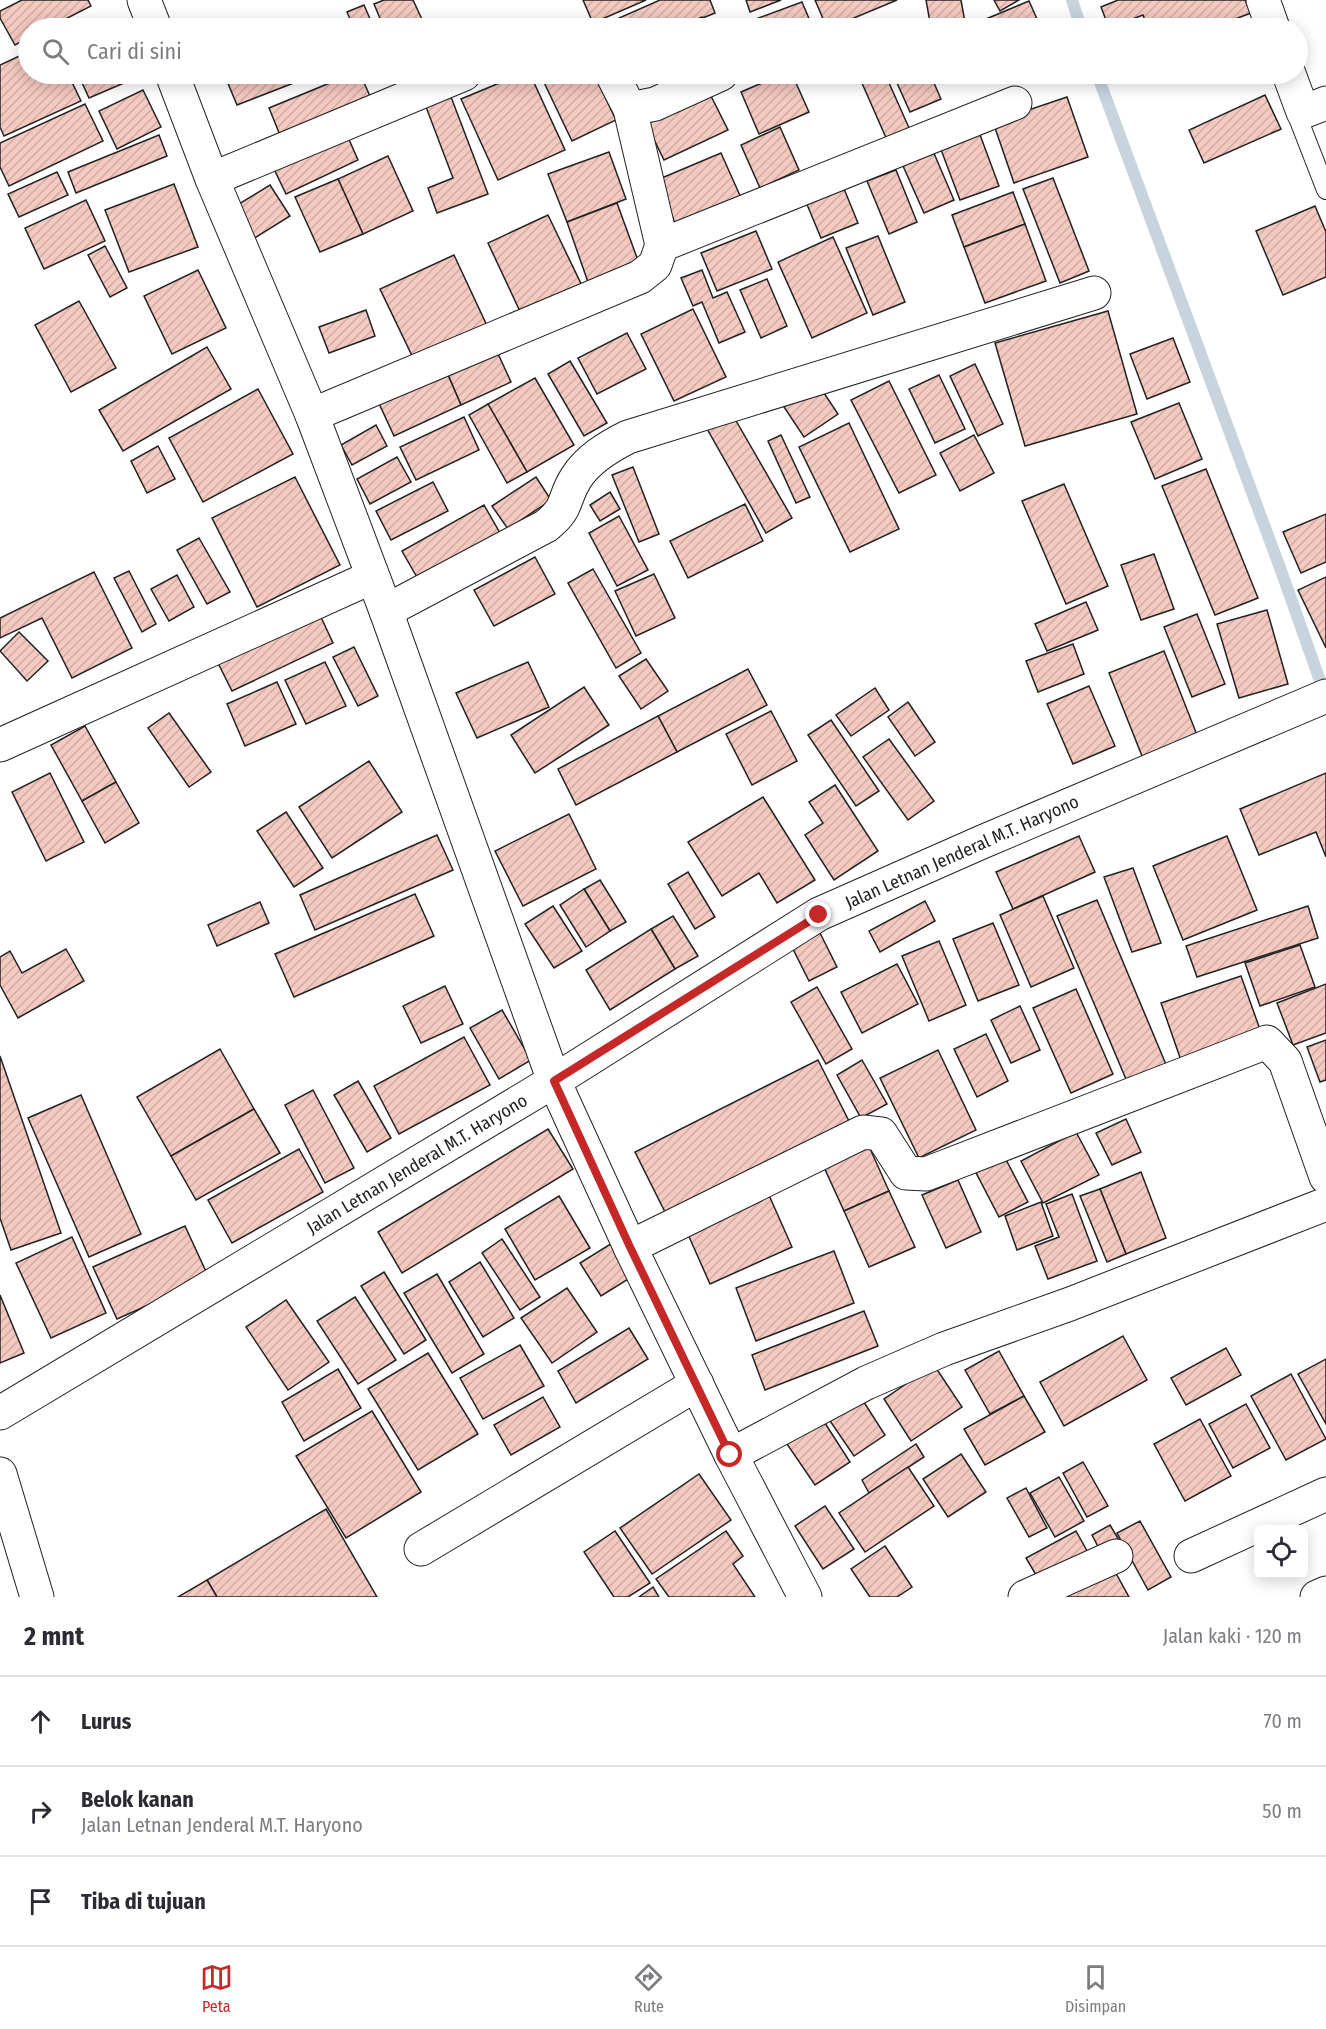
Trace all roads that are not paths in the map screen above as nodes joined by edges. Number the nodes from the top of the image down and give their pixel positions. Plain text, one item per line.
1 (144, 0) edge
2 (1263, 0) edge
3 (151, 18) edge
4 (1269, 18) edge
5 (176, 84) edge
6 (440, 84) edge
7 (617, 84) edge
8 (698, 84) edge
9 (1298, 84) edge
10 (1015, 103) dead end
11 (1315, 107) edge
12 (630, 109) junction
13 (212, 179) junction
14 (1326, 190) edge
15 (662, 245) junction
16 (1094, 293) dead end
17 (312, 415) junction
18 (372, 577) junction
19 (386, 611) junction
20 (1317, 699) edge
21 (0, 745) edge
22 (554, 1081) junction
23 (1326, 1178) edge
24 (1326, 1204) edge
25 (630, 1247) junction
26 (697, 1384) junction
27 (0, 1413) edge
28 (730, 1455) junction
29 (0, 1474) edge
30 (1326, 1494) edge
31 (421, 1550) dead end
32 (1116, 1556) dead end
33 (1191, 1556) dead end
34 (1326, 1593) edge
35 (37, 1597) edge
36 (805, 1597) edge
37 (1025, 1597) edge
38 (1317, 1597) edge

1 - 3 street
2 - 4 street
5 - 13 street
6 - 13 street
7 - 12 street
8 - 12 street
9 - 11 street
10 - 15 street
11 - 14 lane
12 - 15 street
13 - 17 street
15 - 17 street
16 - 19 street
17 - 18 street
18 - 19 street
18 - 21 street
19 - 22 street
20 - 22 street, Jalan Letnan Jenderal M.T. Haryono
22 - 25 street
22 - 27 street, Jalan Letnan Jenderal M.T. Haryono
23 - 25 street
24 - 28 street
25 - 26 street
26 - 28 street
26 - 31 street
28 - 36 street
29 - 35 street
30 - 33 street
32 - 37 street
34 - 38 street

